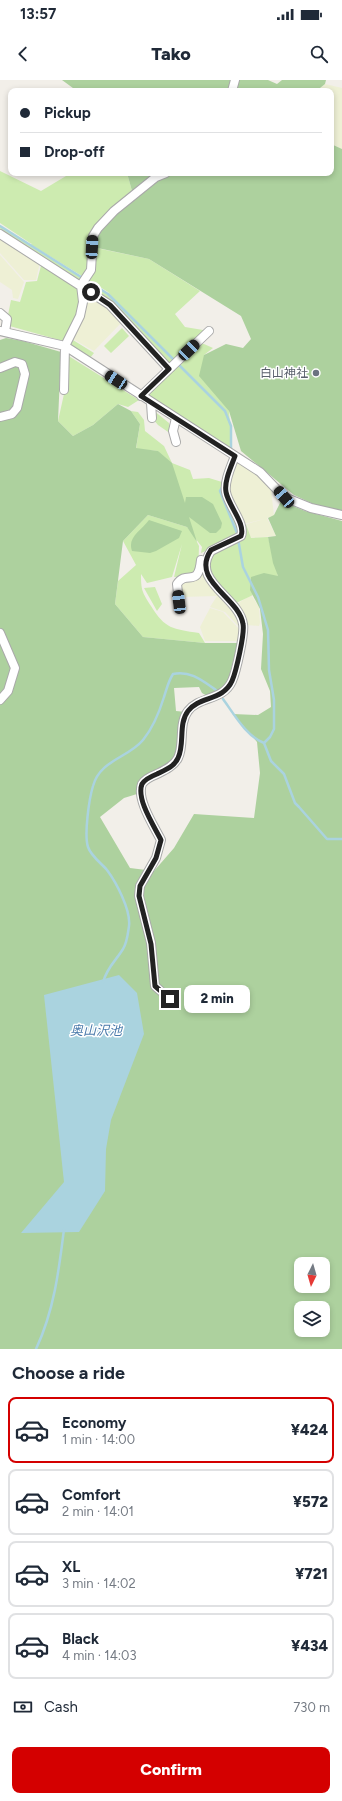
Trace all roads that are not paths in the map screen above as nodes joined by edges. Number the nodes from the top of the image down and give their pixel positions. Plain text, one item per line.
1 (160, 176) edge
2 (0, 234) edge
3 (82, 284) junction
4 (0, 313) edge
5 (209, 331) dead end
6 (2, 332) edge
7 (65, 346) junction
8 (0, 368) edge
9 (170, 368) junction
10 (64, 390) dead end
11 (141, 396) junction
12 (152, 403) junction
13 (0, 417) edge
14 (152, 418) dead end
15 (176, 418) junction
16 (176, 442) dead end
17 (231, 454) junction
18 (342, 515) edge
19 (211, 550) junction
20 (179, 602) dead end
21 (0, 633) edge
22 (0, 700) edge
23 (170, 999) dead end

1 - 3 street
2 - 3 street
3 - 7 street
3 - 9 street
4 - 6 street
5 - 9 street
6 - 7 street
7 - 10 street
7 - 11 street
8 - 13 street
9 - 11 street
11 - 12 street
12 - 14 street
12 - 15 street
15 - 16 street
15 - 17 street
17 - 18 street
17 - 19 street
19 - 20 street
19 - 23 street
21 - 22 street

